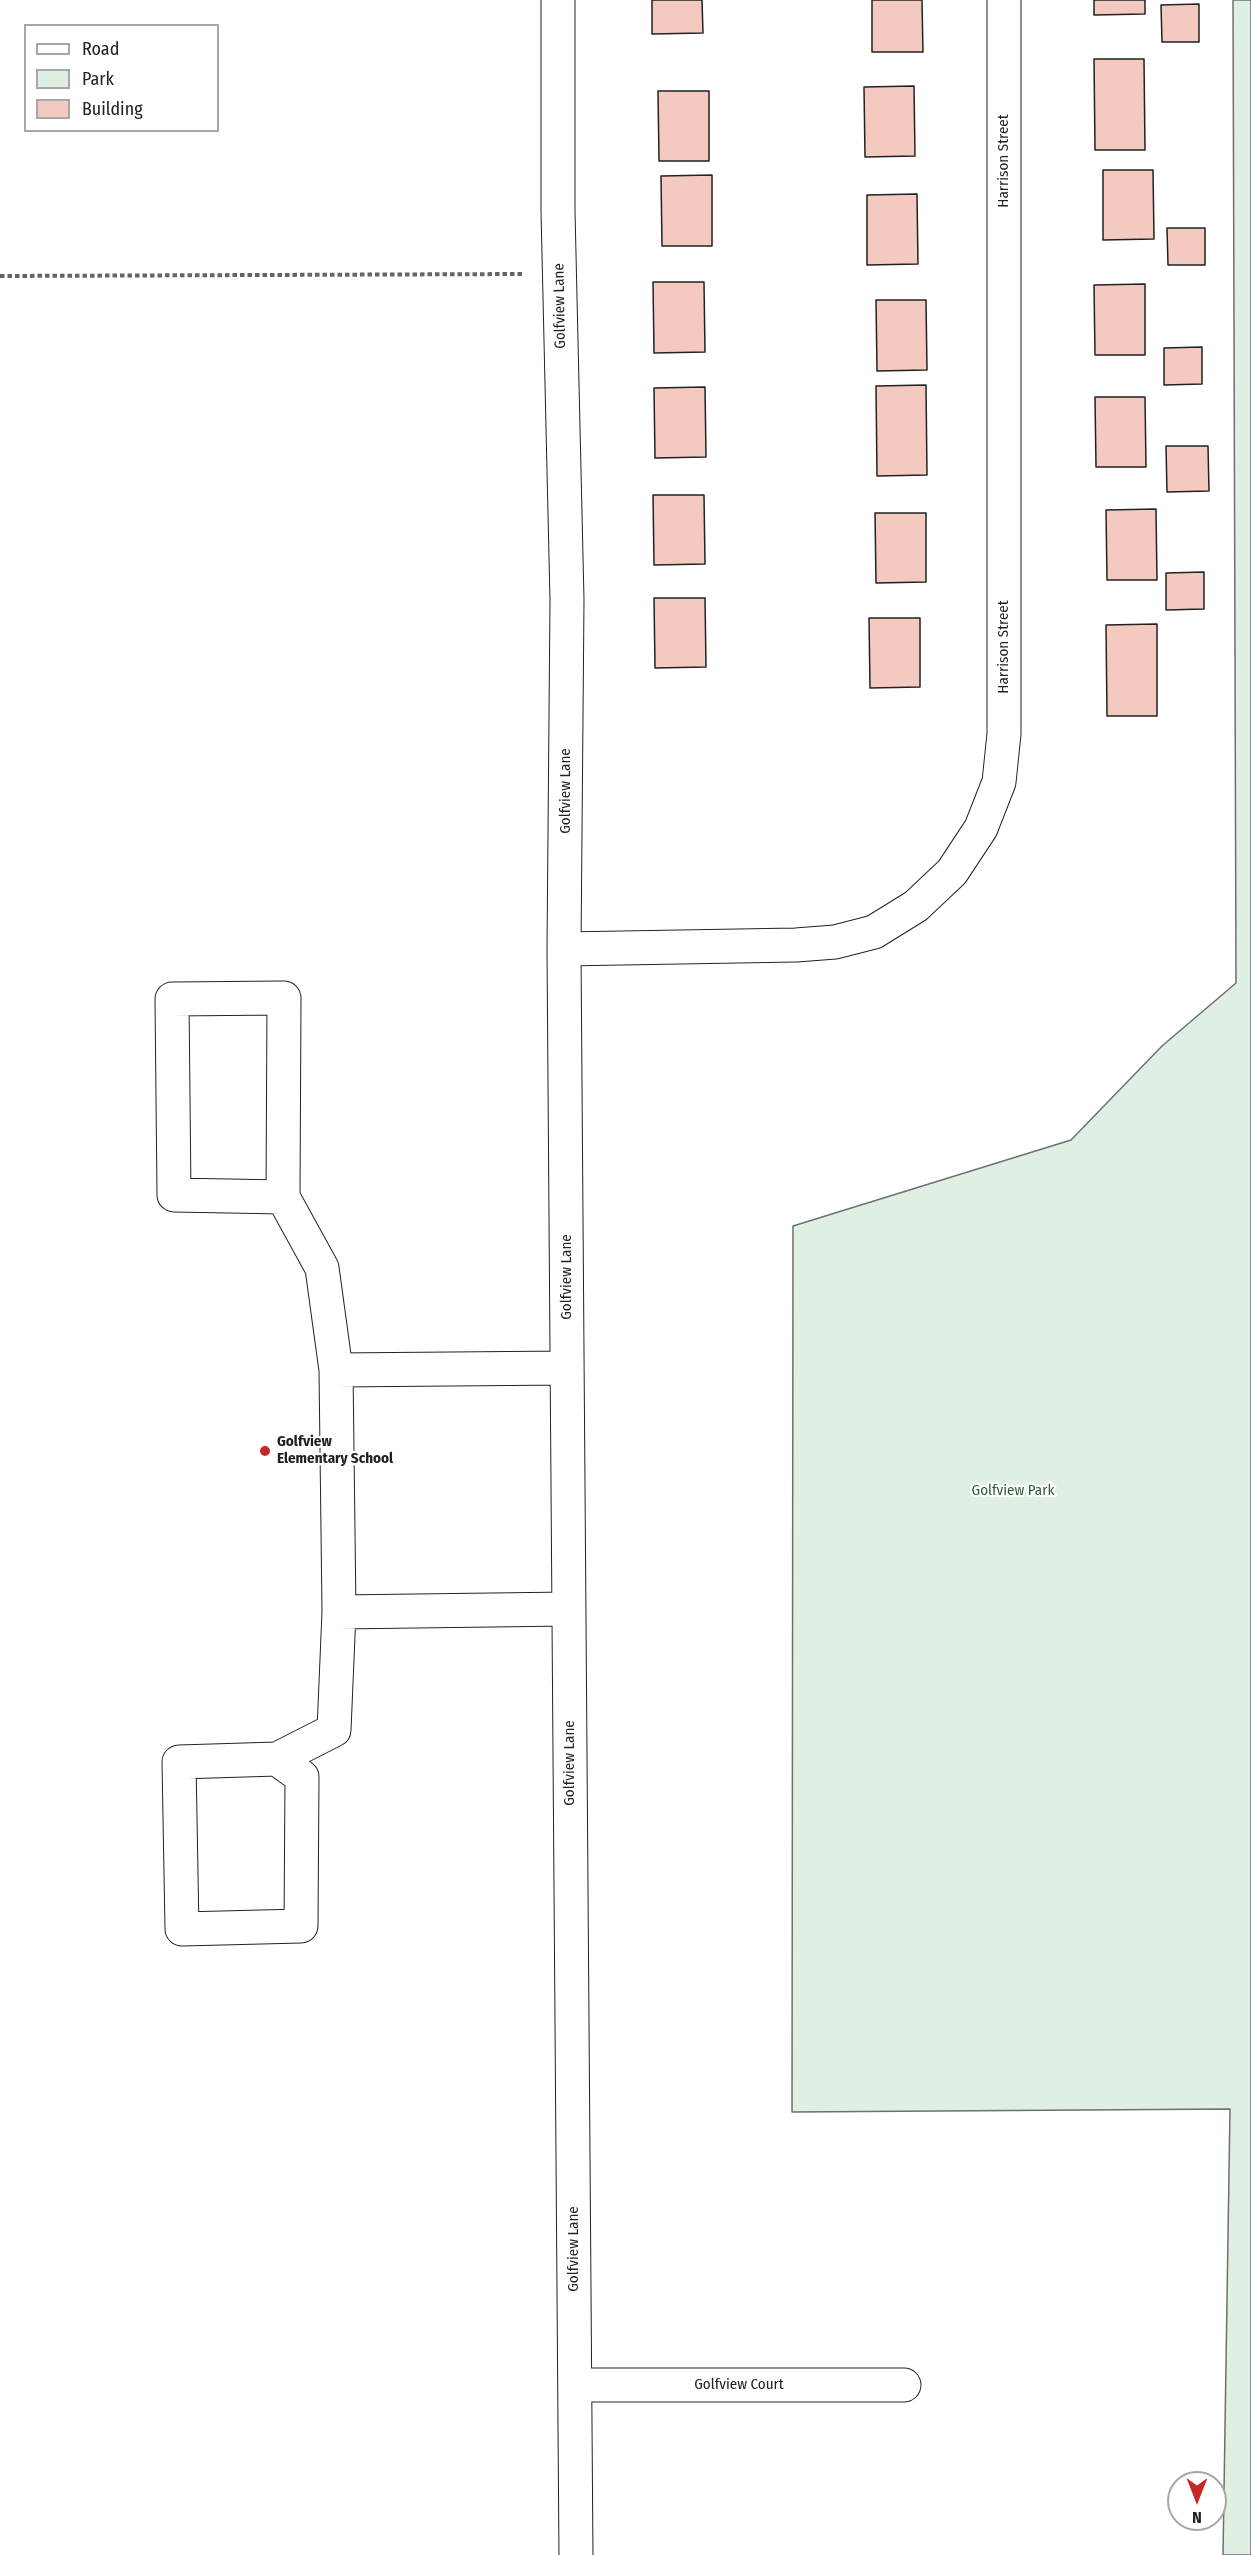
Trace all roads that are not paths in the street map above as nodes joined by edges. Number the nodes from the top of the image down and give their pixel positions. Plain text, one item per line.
1 (558, 0) edge
2 (1004, 0) edge
3 (564, 949) junction
4 (283, 1197) junction
5 (567, 1368) junction
6 (336, 1370) junction
7 (569, 1609) junction
8 (339, 1612) junction
9 (277, 1758) junction
10 (575, 2385) junction
11 (904, 2385) dead end
12 (576, 2555) edge

1 - 3 street, Golfview Lane
2 - 3 street, Harrison Street
3 - 5 street, Golfview Lane
4 - 4 street
4 - 6 street
5 - 6 street
5 - 7 street, Golfview Lane
6 - 8 street
7 - 8 street
7 - 10 street, Golfview Lane
8 - 9 street
9 - 9 street
10 - 11 street, Golfview Court
10 - 12 street, Golfview Lane

